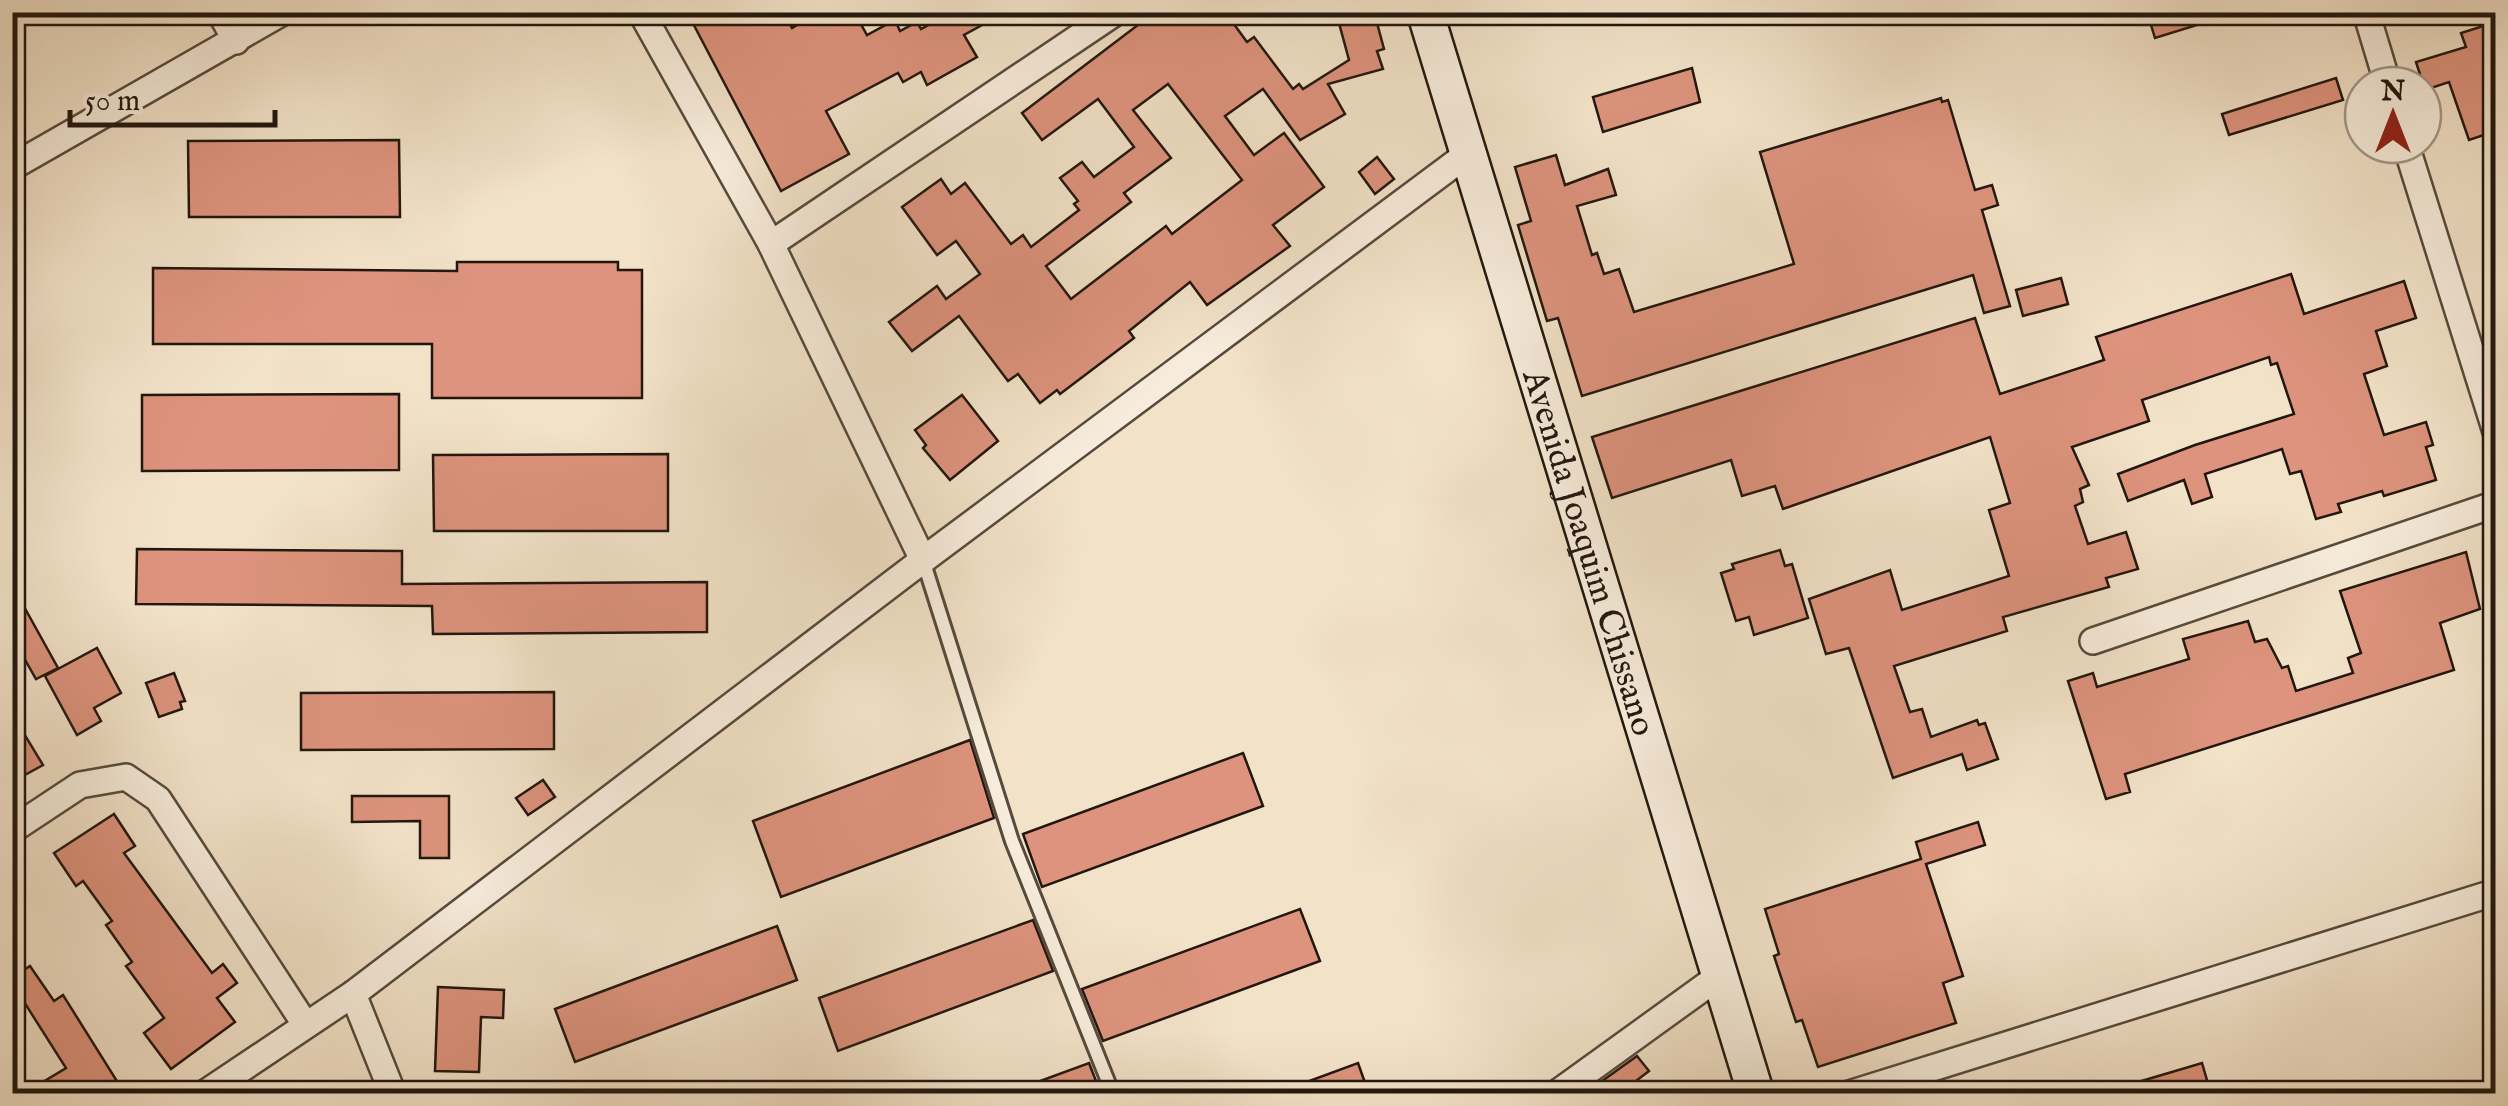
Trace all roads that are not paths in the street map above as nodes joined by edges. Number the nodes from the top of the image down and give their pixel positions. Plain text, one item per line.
1 (220, 12) edge
2 (282, 12) edge
3 (641, 12) edge
4 (1116, 12) edge
5 (1425, 12) edge
6 (2366, 12) edge
7 (236, 41) junction
8 (2382, 65) edge
9 (1466, 155) junction
10 (2412, 165) edge
11 (12, 167) edge
12 (771, 244) junction
13 (2496, 432) edge
14 (2496, 504) edge
15 (924, 560) junction
16 (2094, 641) dead end
17 (12, 830) edge
18 (2496, 892) edge
19 (1718, 976) junction
20 (353, 994) junction
21 (305, 1024) junction
22 (204, 1094) edge
23 (393, 1094) edge
24 (1113, 1094) edge
25 (1556, 1094) edge
26 (1756, 1094) edge
27 (1849, 1094) edge

1 - 7 street
2 - 7 street
3 - 12 street
4 - 12 street
5 - 9 street, Avenida Joaquim Chissano
6 - 8 street
7 - 11 street
9 - 15 street
9 - 19 street, Avenida Joaquim Chissano
10 - 13 street
12 - 15 street
14 - 16 street
15 - 20 street
15 - 24 lane
17 - 21 street
18 - 27 street
19 - 25 street
19 - 26 street, Avenida Joaquim Chissano
20 - 21 street
20 - 23 street
21 - 22 street

